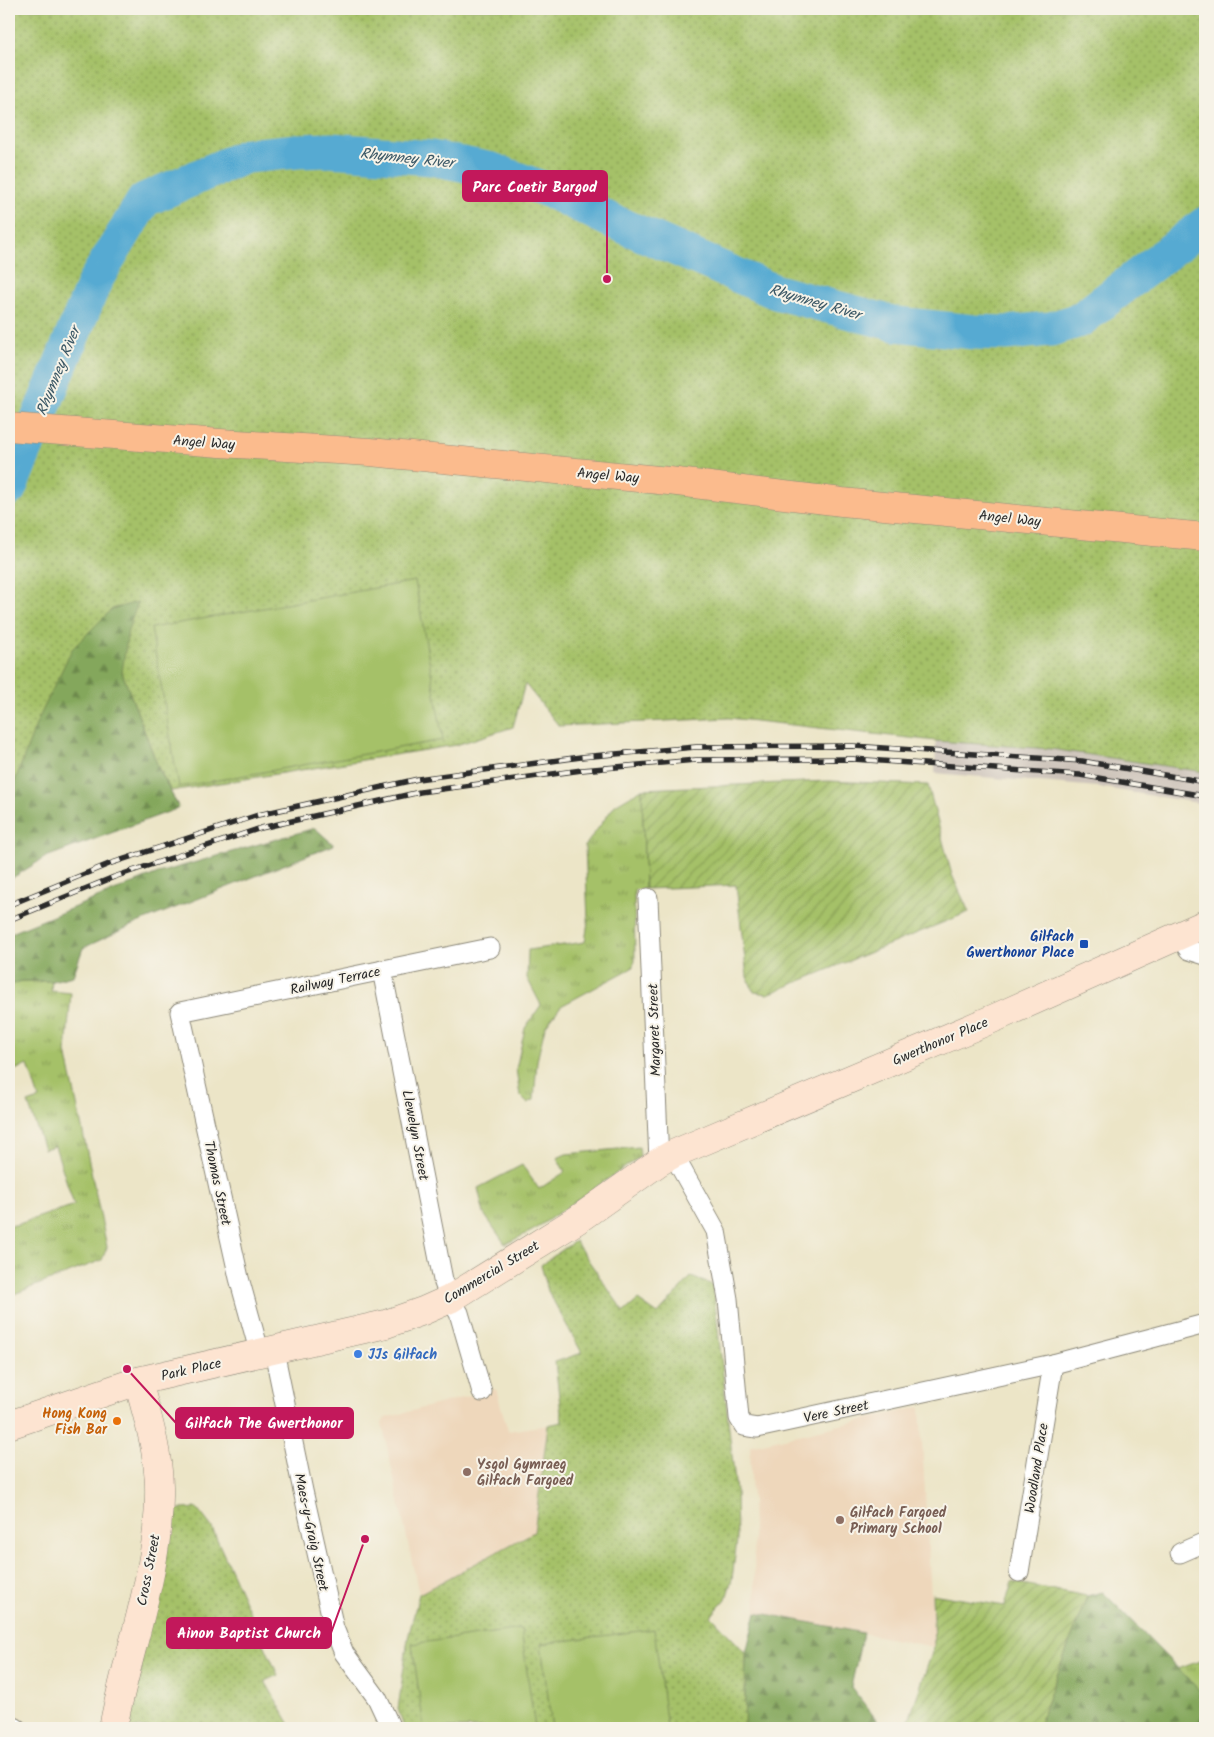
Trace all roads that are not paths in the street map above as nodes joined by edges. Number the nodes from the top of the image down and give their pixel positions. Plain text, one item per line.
1 (9, 427) edge
2 (1205, 537) edge
3 (648, 898) dead end
4 (1205, 924) edge
5 (1179, 936) junction
6 (490, 948) dead end
7 (1205, 955) edge
8 (382, 970) junction
9 (180, 1012) joint
10 (666, 1158) junction
11 (450, 1299) junction
12 (1205, 1324) edge
13 (267, 1352) junction
14 (1053, 1364) junction
15 (138, 1381) junction
16 (482, 1392) dead end
17 (9, 1425) edge
18 (1205, 1542) edge
19 (1180, 1553) dead end
20 (1019, 1572) dead end
21 (9, 1725) edge
22 (16, 1728) edge
23 (113, 1728) edge
24 (391, 1728) edge

1 - 2 main road, Angel Way
3 - 10 street, Margaret Street
4 - 5 street, Gwerthonor Place
5 - 7 street
5 - 10 street, Gwerthonor Place
6 - 8 street, Railway Terrace
8 - 9 street, Railway Terrace
8 - 11 street, Llewelyn Street
9 - 13 street, Thomas Street
10 - 11 street, Commercial Street
10 - 14 street, Vere Street
11 - 13 street, Commercial Street
11 - 16 street, Llewelyn Street
12 - 14 street, Vere Street
13 - 15 street, Park Place
13 - 24 street, Maes-y-Graig Street
14 - 20 street, Woodland Place
15 - 17 street, Park Place
15 - 23 street, Cross Street
18 - 19 street
21 - 22 street

